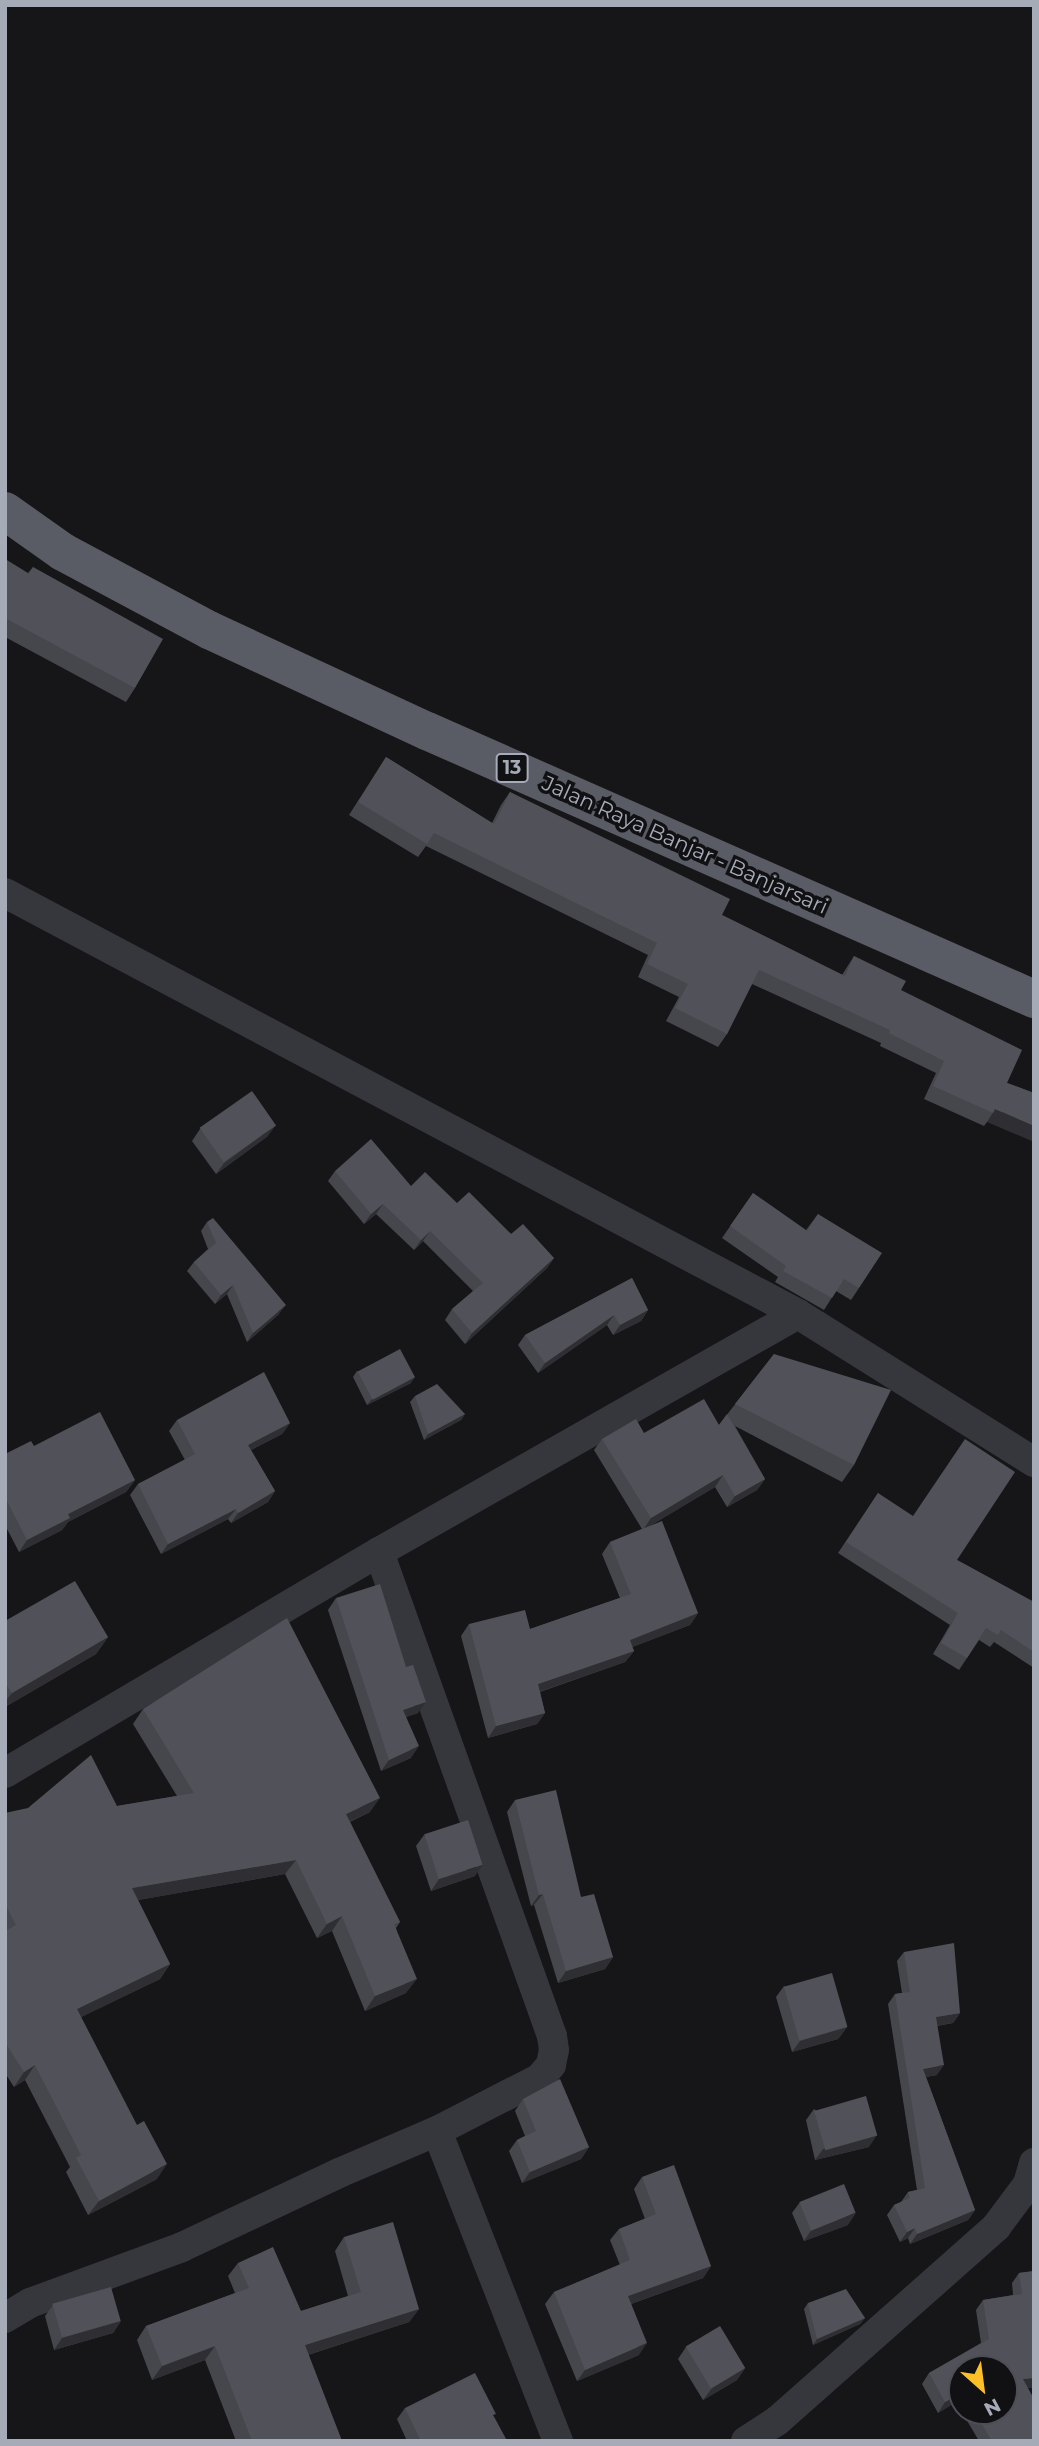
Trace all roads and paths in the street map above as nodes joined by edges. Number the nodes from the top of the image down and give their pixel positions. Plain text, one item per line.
1 (5, 511) edge
2 (5, 893) edge
3 (1034, 999) edge
4 (798, 1314) junction
5 (1034, 1462) edge
6 (379, 1552) junction
7 (5, 1773) edge
8 (437, 2131) junction
9 (1034, 2163) edge
10 (5, 2318) edge
11 (558, 2441) edge
12 (746, 2441) edge

1 - 3 highway, Jalan Raya Banjar - Banjarsari / 13
2 - 4 street
4 - 5 street
4 - 6 street
6 - 7 street
6 - 8 street
8 - 10 street
8 - 11 street
9 - 12 street

